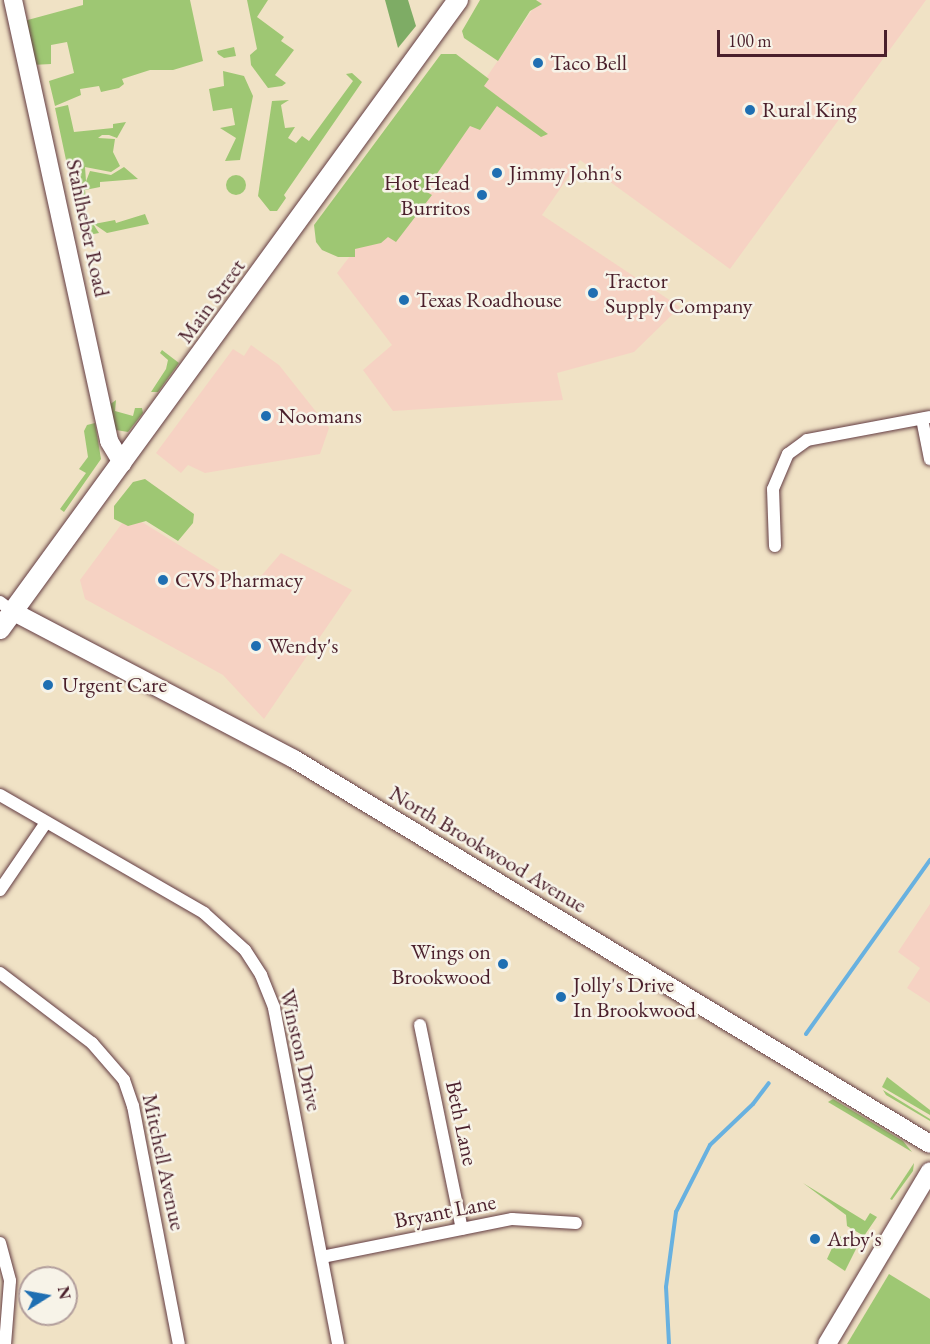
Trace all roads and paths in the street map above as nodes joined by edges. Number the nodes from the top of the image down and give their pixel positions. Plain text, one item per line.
1 (13, 0) edge
2 (458, 0) edge
3 (926, 418) edge
4 (930, 459) edge
5 (122, 464) junction
6 (775, 546) dead end
7 (6, 607) edge
8 (0, 629) edge
9 (0, 795) edge
10 (45, 824) junction
11 (0, 890) edge
12 (0, 974) edge
13 (420, 1025) dead end
14 (930, 1144) edge
15 (930, 1171) edge
16 (576, 1223) dead end
17 (462, 1229) junction
18 (0, 1244) edge
19 (322, 1257) junction
20 (5, 1344) edge
21 (179, 1344) edge
22 (338, 1344) edge
23 (827, 1344) edge

1 - 5 street, Stahlheber Road
2 - 5 main road, Main Street
3 - 4 street
3 - 6 street
5 - 7 main road, Main Street
7 - 8 main road, Main Street
7 - 14 street, North Brookwood Avenue
9 - 10 street, Winston Drive
10 - 11 street
10 - 19 street, Winston Drive
12 - 21 street, Mitchell Avenue
13 - 17 street, Beth Lane
15 - 23 street
16 - 17 street, Bryant Lane
17 - 19 street, Bryant Lane
18 - 20 street
19 - 22 street, Winston Drive

